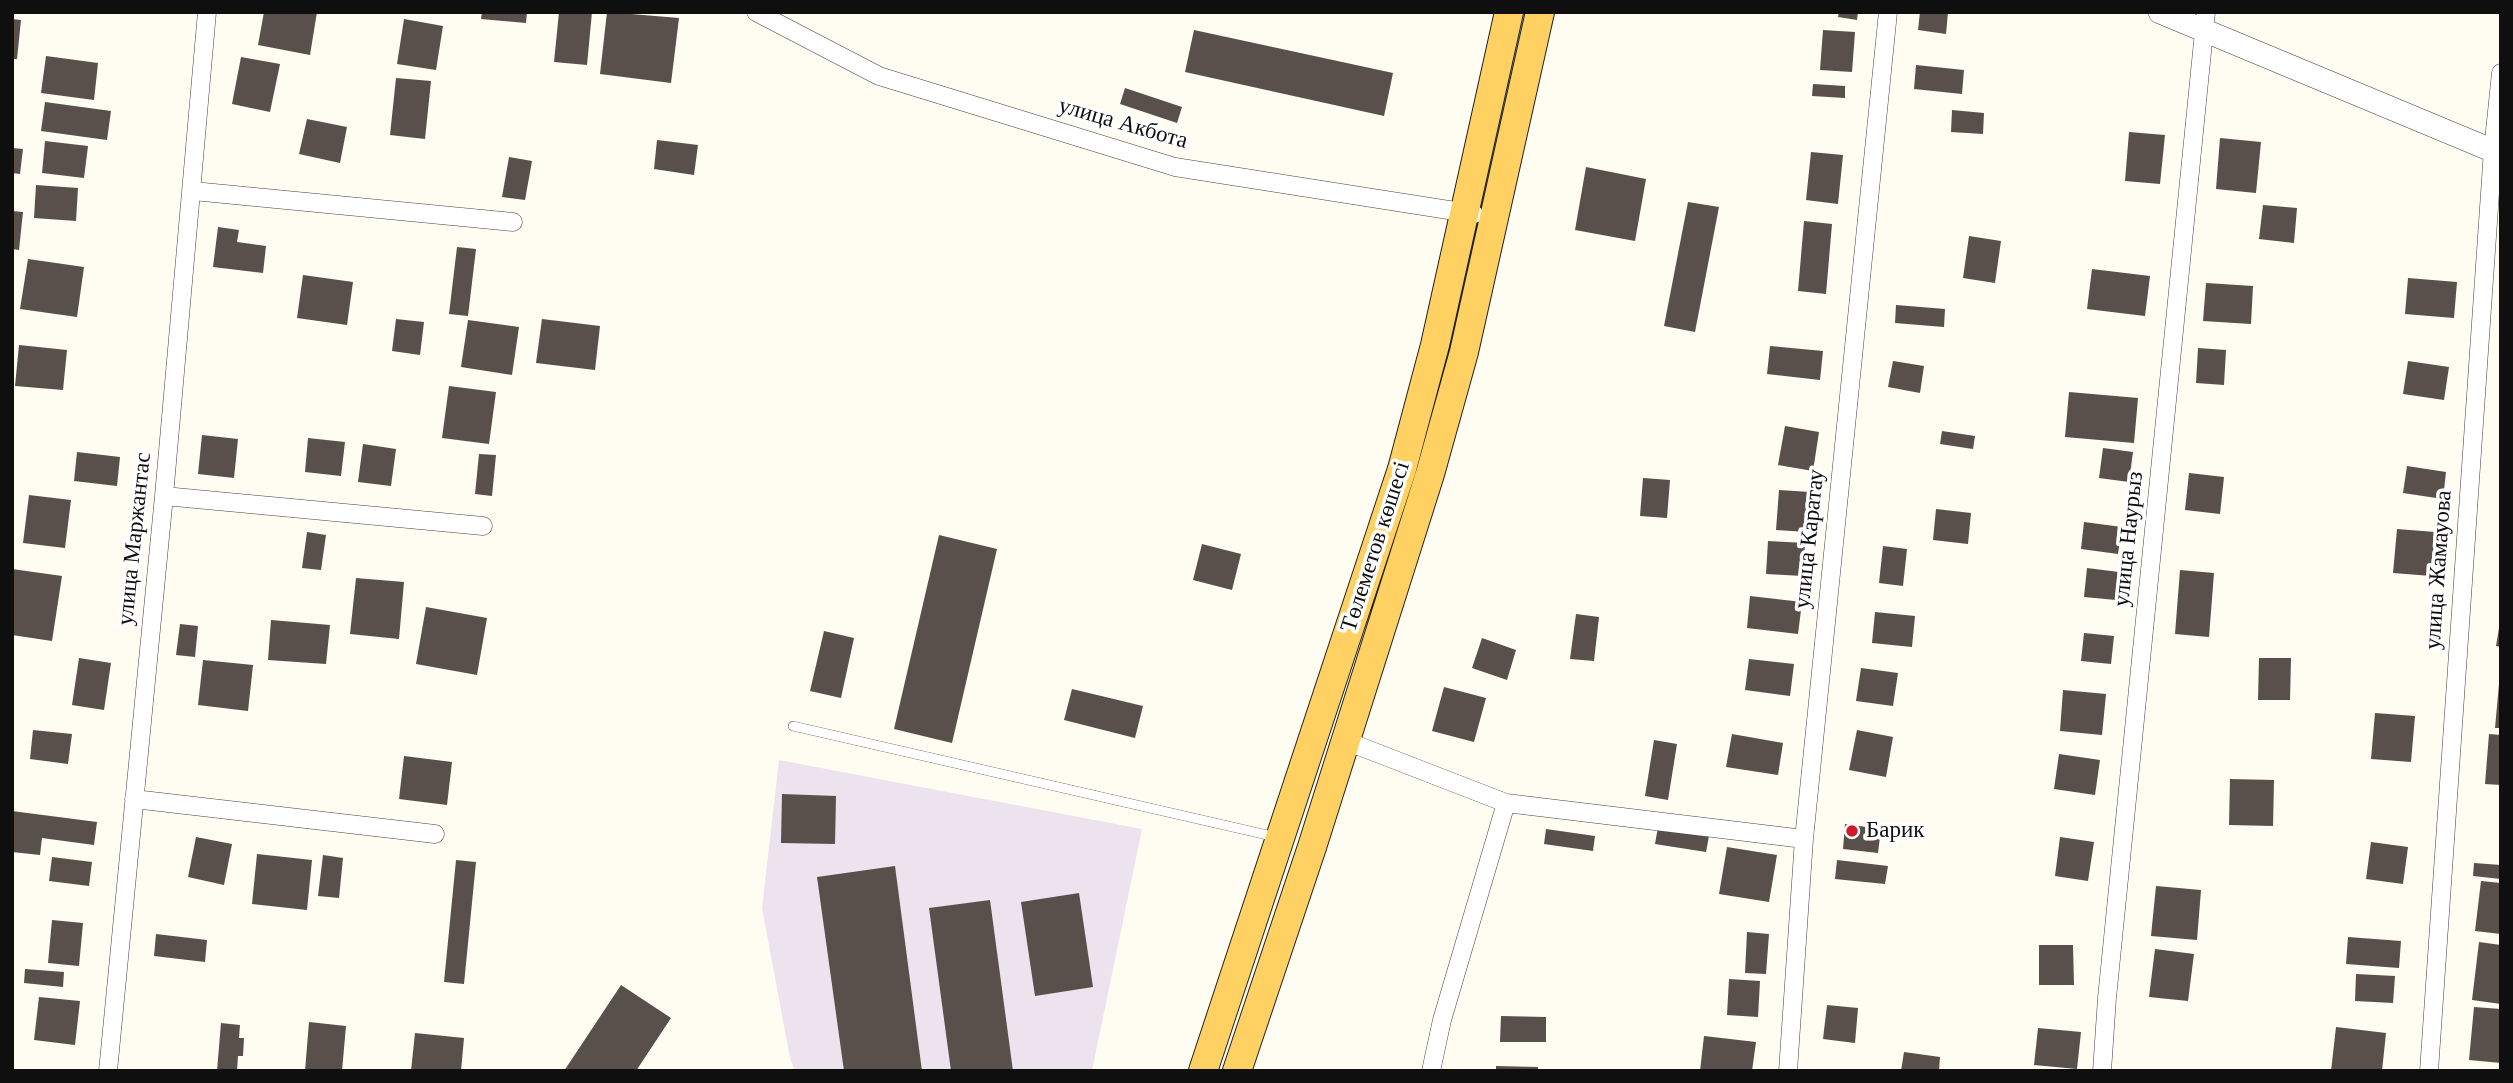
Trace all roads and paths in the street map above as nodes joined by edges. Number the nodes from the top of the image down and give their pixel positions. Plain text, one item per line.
1 (207, 12) edge
2 (757, 12) edge
3 (1509, 12) edge
4 (1540, 12) edge
5 (1888, 12) edge
6 (2160, 12) edge
7 (2205, 22) edge
8 (2501, 73) edge
9 (2497, 152) edge
10 (192, 191) junction
11 (1465, 213) junction
12 (1495, 217) junction
13 (513, 222) dead end
14 (164, 496) junction
15 (483, 526) dead end
16 (793, 726) dead end
17 (1346, 741) junction
18 (134, 799) junction
19 (1506, 803) junction
20 (435, 834) dead end
21 (1281, 838) junction
22 (1804, 839) junction
23 (108, 1071) edge
24 (1203, 1071) edge
25 (1237, 1071) edge
26 (1431, 1071) edge
27 (1788, 1071) edge
28 (2102, 1071) edge
29 (2429, 1071) edge

1 - 10 street, улица Маржантас
2 - 11 street, улица Акбота
3 - 11 main road, Төлеметов көшесі
4 - 12 main road, Төлеметов көшесі
5 - 22 street, улица Каратау
6 - 7 street
7 - 9 street
7 - 28 street, улица Наурыз
8 - 9 street, улица Жамауова
9 - 29 street, улица Жамауова
10 - 13 street
10 - 14 street, улица Маржантас
11 - 12 street, улица Акбота
11 - 21 main road, Төлеметов көшесі
12 - 17 main road, Төлеметов көшесі
14 - 15 street
14 - 18 street, улица Маржантас
16 - 21 lane
17 - 19 street
17 - 25 main road, Төлеметов көшесі
18 - 20 street
18 - 23 street, улица Маржантас
19 - 22 street
19 - 26 street
21 - 24 main road, Төлеметов көшесі
22 - 27 street, улица Каратау

